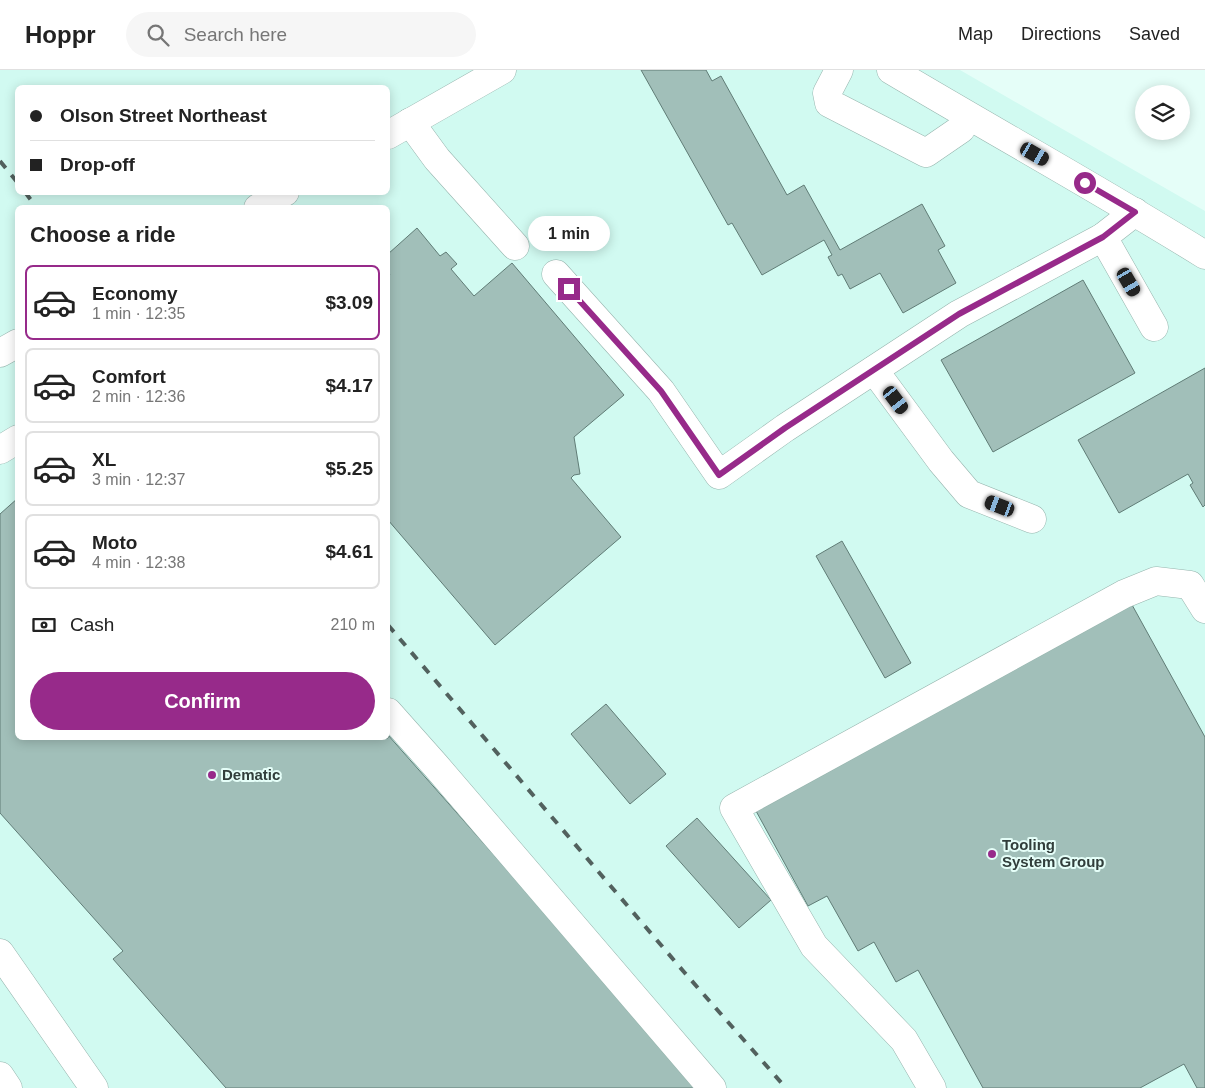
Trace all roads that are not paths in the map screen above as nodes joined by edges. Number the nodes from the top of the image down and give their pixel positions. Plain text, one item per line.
1 (502, 70) edge
2 (839, 70) edge
3 (891, 70) edge
4 (968, 116) junction
5 (399, 128) edge
6 (280, 195) edge
7 (263, 205) edge
8 (1135, 212) junction
9 (1103, 237) junction
10 (515, 246) dead end
11 (1205, 255) edge
12 (556, 274) dead end
13 (1154, 328) dead end
14 (15, 345) edge
15 (0, 353) edge
16 (874, 370) junction
17 (15, 441) edge
18 (0, 450) edge
19 (1032, 519) dead end
20 (1205, 609) edge
21 (390, 714) edge
22 (0, 954) edge
23 (0, 1076) edge
24 (8, 1088) edge
25 (94, 1088) edge
26 (712, 1088) edge
27 (932, 1088) edge

1 - 5 street
2 - 4 street
3 - 4 street
4 - 8 street
5 - 10 street
6 - 7 street
8 - 9 street
8 - 11 street
9 - 13 street
9 - 16 street
12 - 16 street
14 - 15 street
16 - 19 street
17 - 18 street
20 - 27 street
21 - 26 street
22 - 25 street
23 - 24 street

